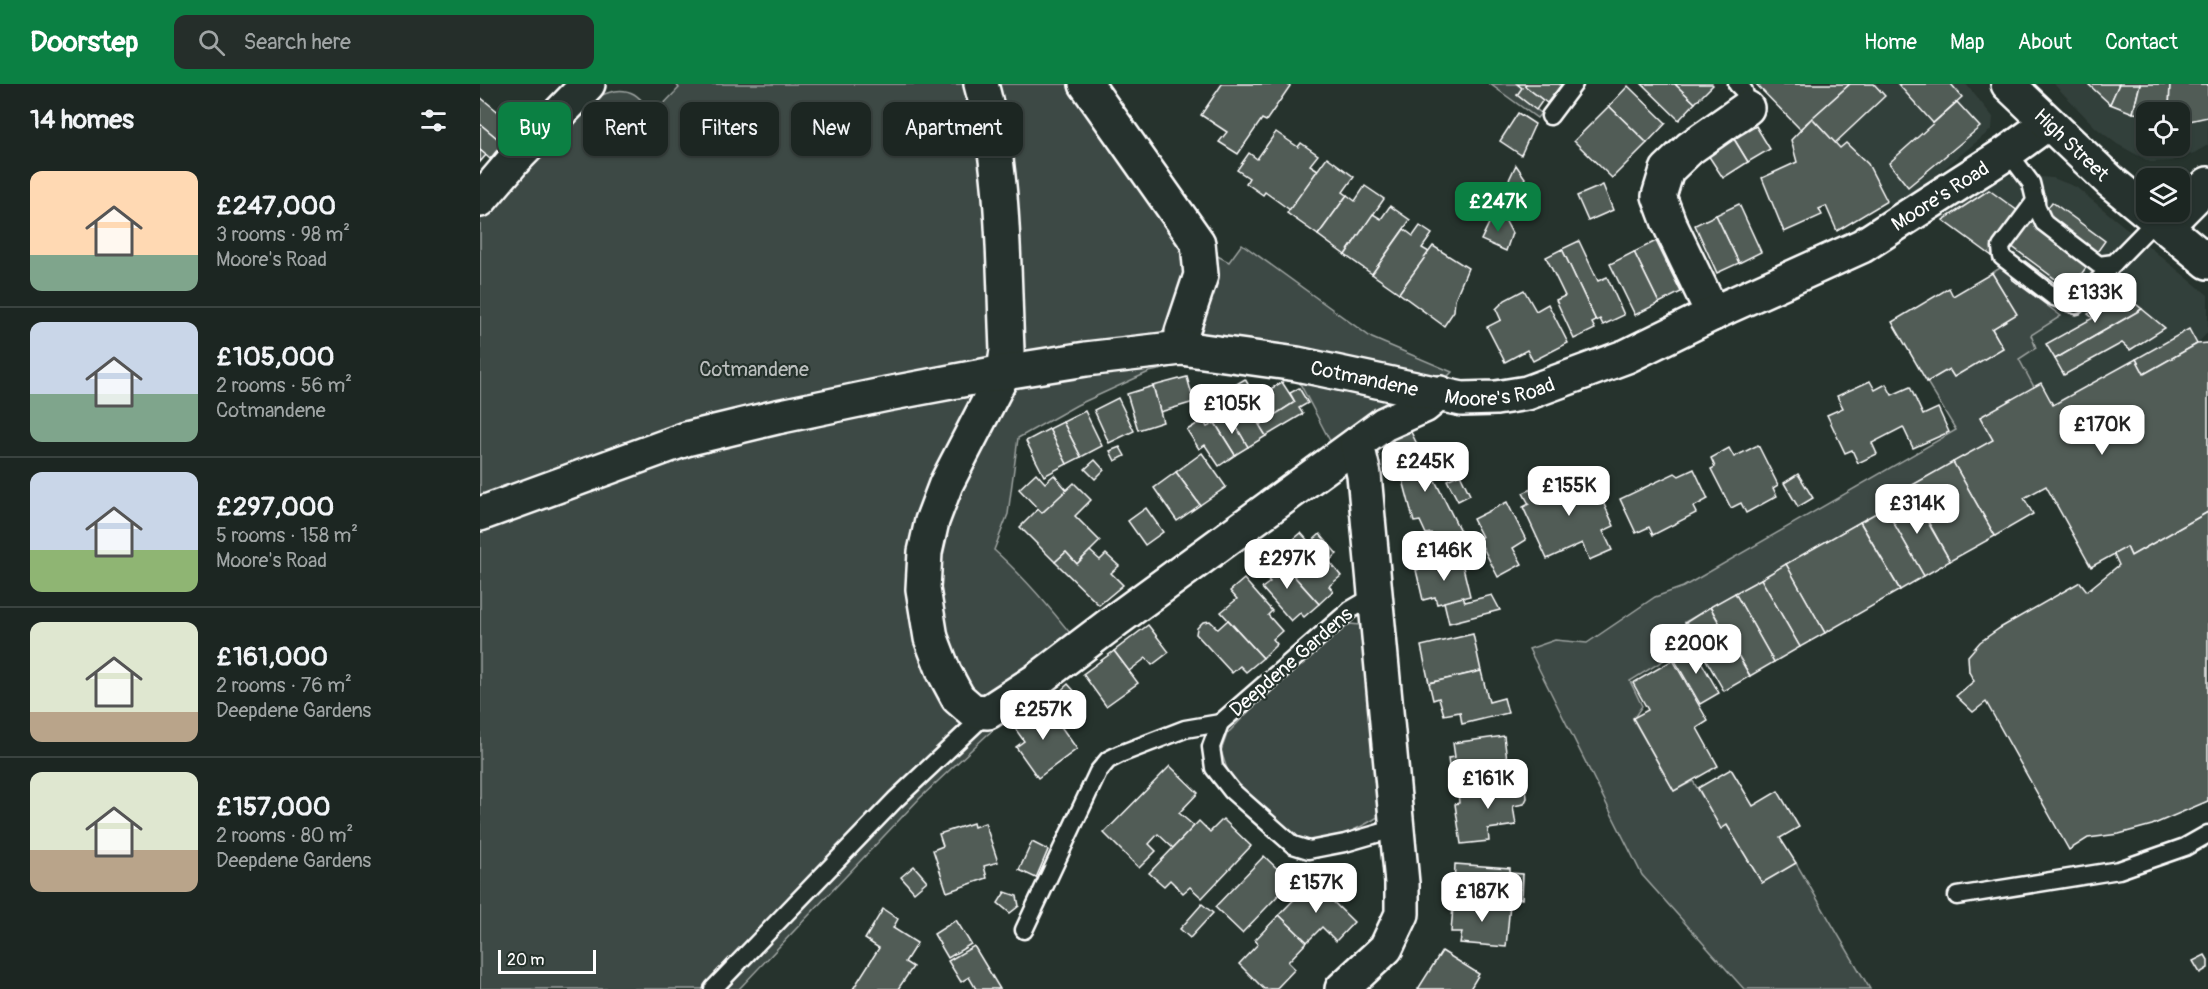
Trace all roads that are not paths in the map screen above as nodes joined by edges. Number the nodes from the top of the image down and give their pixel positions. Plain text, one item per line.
1 (588, 84) edge
2 (981, 84) edge
3 (1086, 84) edge
4 (1574, 84) edge
5 (2008, 84) edge
6 (1742, 96) edge
7 (1550, 116) dead end
8 (2048, 123) junction
9 (2008, 152) junction
10 (2208, 184) edge
11 (480, 200) edge
12 (2036, 200) junction
13 (2161, 224) junction
14 (2208, 262) edge
15 (2114, 263) junction
16 (1713, 314) junction
17 (1181, 348) junction
18 (1004, 372) junction
19 (1440, 393) junction
20 (1358, 444) junction
21 (480, 514) edge
22 (1374, 596) junction
23 (988, 712) junction
24 (1220, 723) junction
25 (1397, 828) junction
26 (2208, 834) edge
27 (1957, 896) dead end
28 (1024, 930) dead end
29 (712, 989) edge
30 (1342, 989) edge

1 - 11 street
2 - 18 street
3 - 17 street
4 - 7 lane
5 - 8 street, High Street
6 - 16 street
8 - 9 street, Moore's Road
8 - 13 street, High Street
9 - 12 lane
9 - 16 street, Moore's Road
10 - 13 street
12 - 15 lane
12 - 15 lane
13 - 14 street, High Street
13 - 15 lane
16 - 19 street, Moore's Road
17 - 18 street, Cotmandene
17 - 19 street, Cotmandene
18 - 21 street, Cotmandene
18 - 23 street
19 - 20 street, Moore's Road
20 - 22 street, Deepdene Gardens
20 - 23 street, Moore's Road
22 - 24 lane, Deepdene Gardens
22 - 25 street, Deepdene Gardens
23 - 29 lane
24 - 25 lane, Deepdene Gardens
24 - 28 lane
25 - 30 street, Deepdene Gardens
26 - 27 lane

